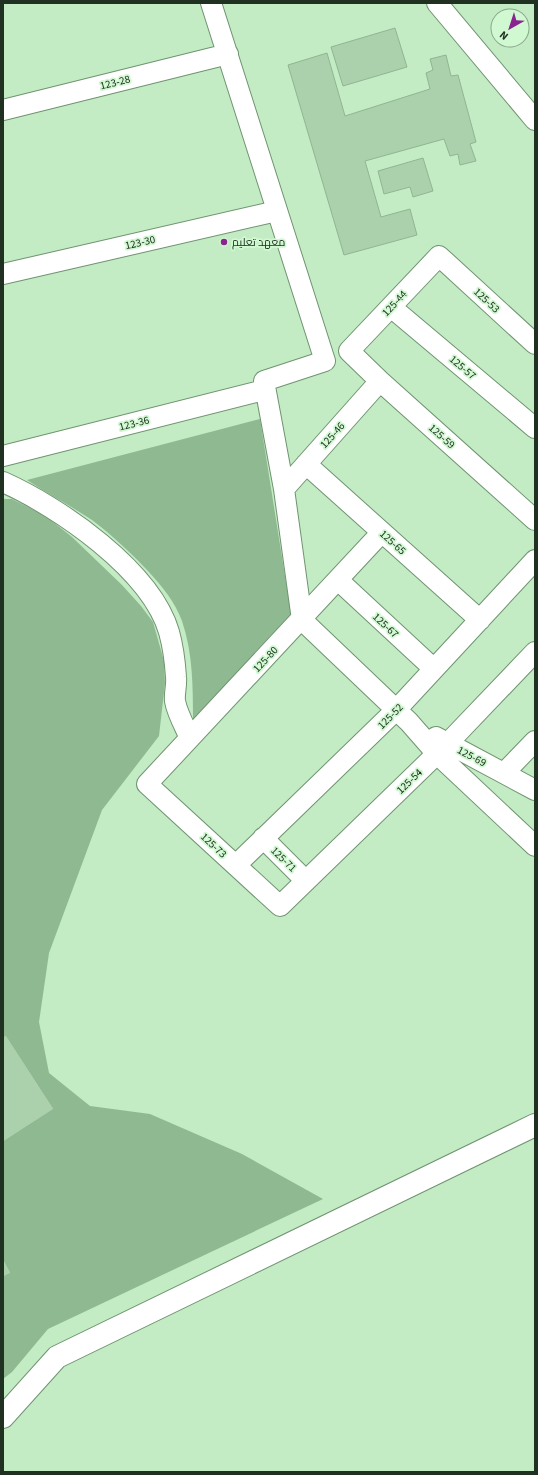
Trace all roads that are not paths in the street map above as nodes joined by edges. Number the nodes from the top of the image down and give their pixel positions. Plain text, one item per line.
1 (211, 3) edge
2 (437, 3) edge
3 (228, 54) junction
4 (3, 110) edge
5 (535, 120) edge
6 (277, 210) junction
7 (439, 256) joint
8 (3, 274) edge
9 (391, 307) junction
10 (535, 344) edge
11 (320, 346) junction
12 (349, 351) junction
13 (380, 381) junction
14 (264, 390) junction
15 (535, 428) edge
16 (3, 456) edge
17 (306, 464) junction
18 (3, 482) edge
19 (284, 489) junction
20 (535, 520) edge
21 (382, 532) junction
22 (535, 560) edge
23 (338, 580) junction
24 (302, 620) junction
25 (480, 620) junction
26 (535, 652) edge
27 (434, 669) junction
28 (403, 716) junction
29 (190, 738) junction
30 (535, 741) edge
31 (442, 749) junction
32 (504, 773) junction
33 (147, 784) joint
34 (535, 790) edge
35 (263, 838) junction
36 (535, 846) edge
37 (236, 865) junction
38 (306, 881) junction
39 (280, 906) joint
40 (535, 1125) edge
41 (3, 1417) edge

1 - 3 street
2 - 5 street
3 - 4 street, 123-28
3 - 6 street
6 - 8 street, 123-30
6 - 11 street
7 - 9 street, 125-44
7 - 10 street, 125-53
9 - 12 street, 125-44
9 - 15 street, 125-57
11 - 12 street
11 - 14 street
12 - 13 street, 125-59
13 - 17 street, 125-46
13 - 20 street, 125-59
14 - 16 street, 123-36
14 - 19 street
17 - 19 street, 125-46
17 - 21 street, 125-65
18 - 29 street
19 - 24 street
21 - 23 street, 125-80
21 - 25 street, 125-65
22 - 25 street, 125-52
23 - 24 street, 125-80
23 - 27 street, 125-67
24 - 28 street, 125-69
24 - 29 street, 125-80
25 - 27 street, 125-52
26 - 31 street, 125-54
27 - 28 street, 125-52
28 - 31 street, 125-69
28 - 35 street, 125-52
29 - 33 street, 125-80
30 - 32 street
31 - 32 street, 125-69
31 - 36 street
31 - 38 street, 125-54
32 - 34 street, 125-69
33 - 37 street, 125-73
35 - 37 street, 125-52
35 - 38 street, 125-71
37 - 39 street, 125-73
38 - 39 street, 125-54
40 - 41 street

